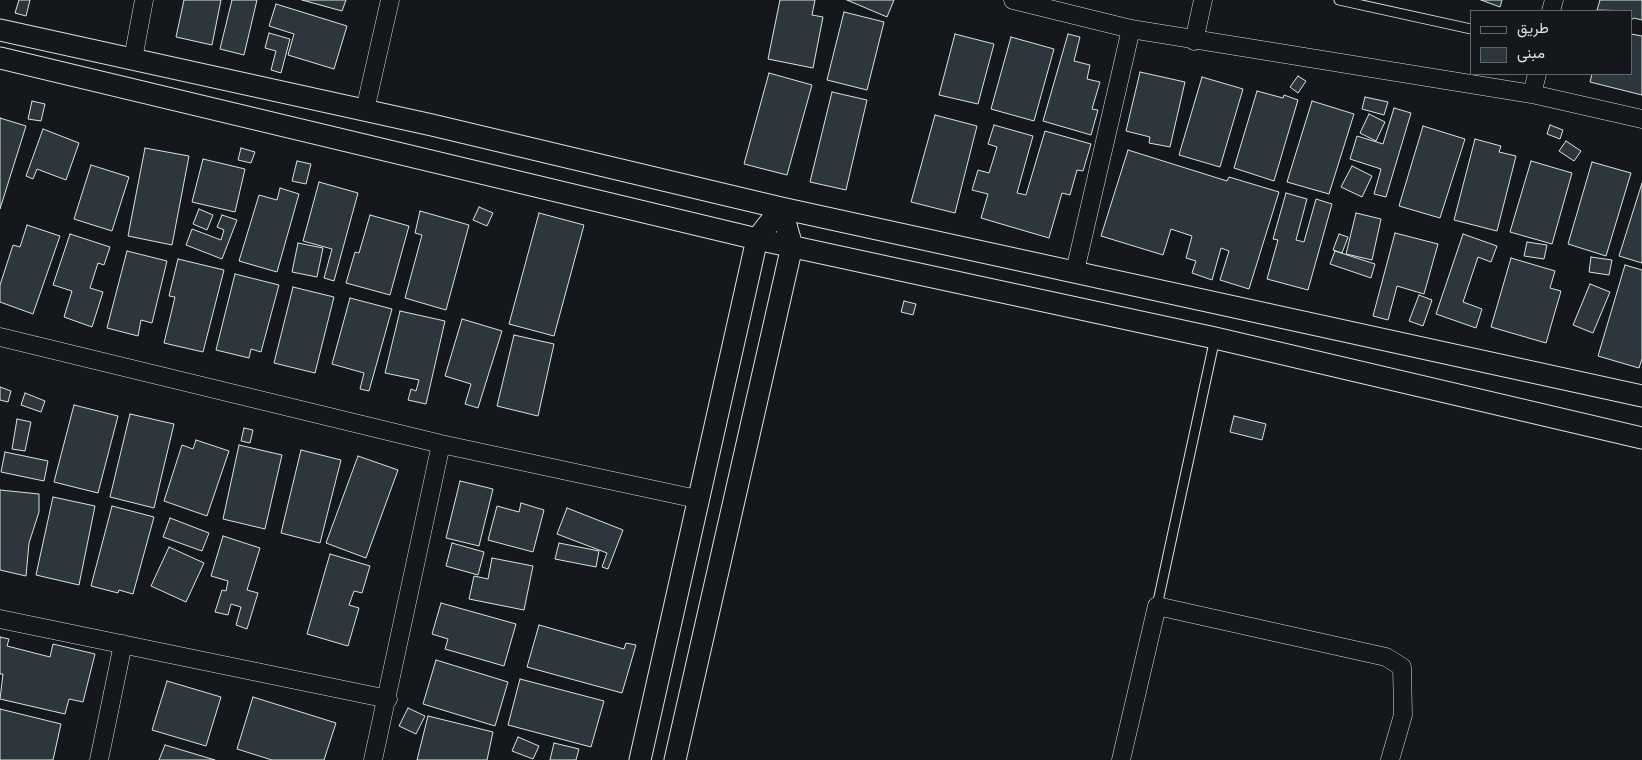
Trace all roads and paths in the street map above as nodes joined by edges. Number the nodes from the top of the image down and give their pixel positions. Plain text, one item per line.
1 (144, 0) edge
2 (390, 0) edge
3 (1014, 0) edge
4 (1203, 0) edge
5 (1339, 0) edge
6 (1132, 29) junction
7 (1470, 29) edge
8 (0, 30) edge
9 (1194, 41) junction
10 (0, 58) edge
11 (133, 59) junction
12 (1537, 75) edge
13 (1532, 94) junction
14 (365, 110) junction
15 (1642, 119) edge
16 (781, 208) junction
17 (757, 239) junction
18 (792, 246) junction
19 (1075, 271) junction
20 (0, 337) edge
21 (1215, 338) junction
22 (1642, 396) edge
23 (1642, 438) edge
24 (440, 444) junction
25 (697, 499) junction
26 (1157, 606) junction
27 (0, 619) edge
28 (123, 644) junction
29 (388, 698) junction
30 (99, 760) edge
31 (373, 760) edge
32 (640, 760) edge
33 (674, 760) edge
34 (1121, 760) edge
35 (1390, 760) edge

1 - 11 street
2 - 14 street
3 - 6 street
4 - 9 street
5 - 7 lane
6 - 9 street
6 - 19 street
8 - 11 street
9 - 13 street
10 - 17 street
11 - 14 street
12 - 13 street
13 - 15 street
14 - 16 street
16 - 17 street
16 - 18 street
16 - 19 street
17 - 18 street
17 - 25 street
18 - 21 street
18 - 33 street
19 - 22 street
20 - 24 street
21 - 23 street
21 - 26 lane
24 - 25 street
24 - 29 street
25 - 32 street
26 - 34 street
26 - 35 street
27 - 28 street
28 - 29 street
28 - 30 street
29 - 31 street

